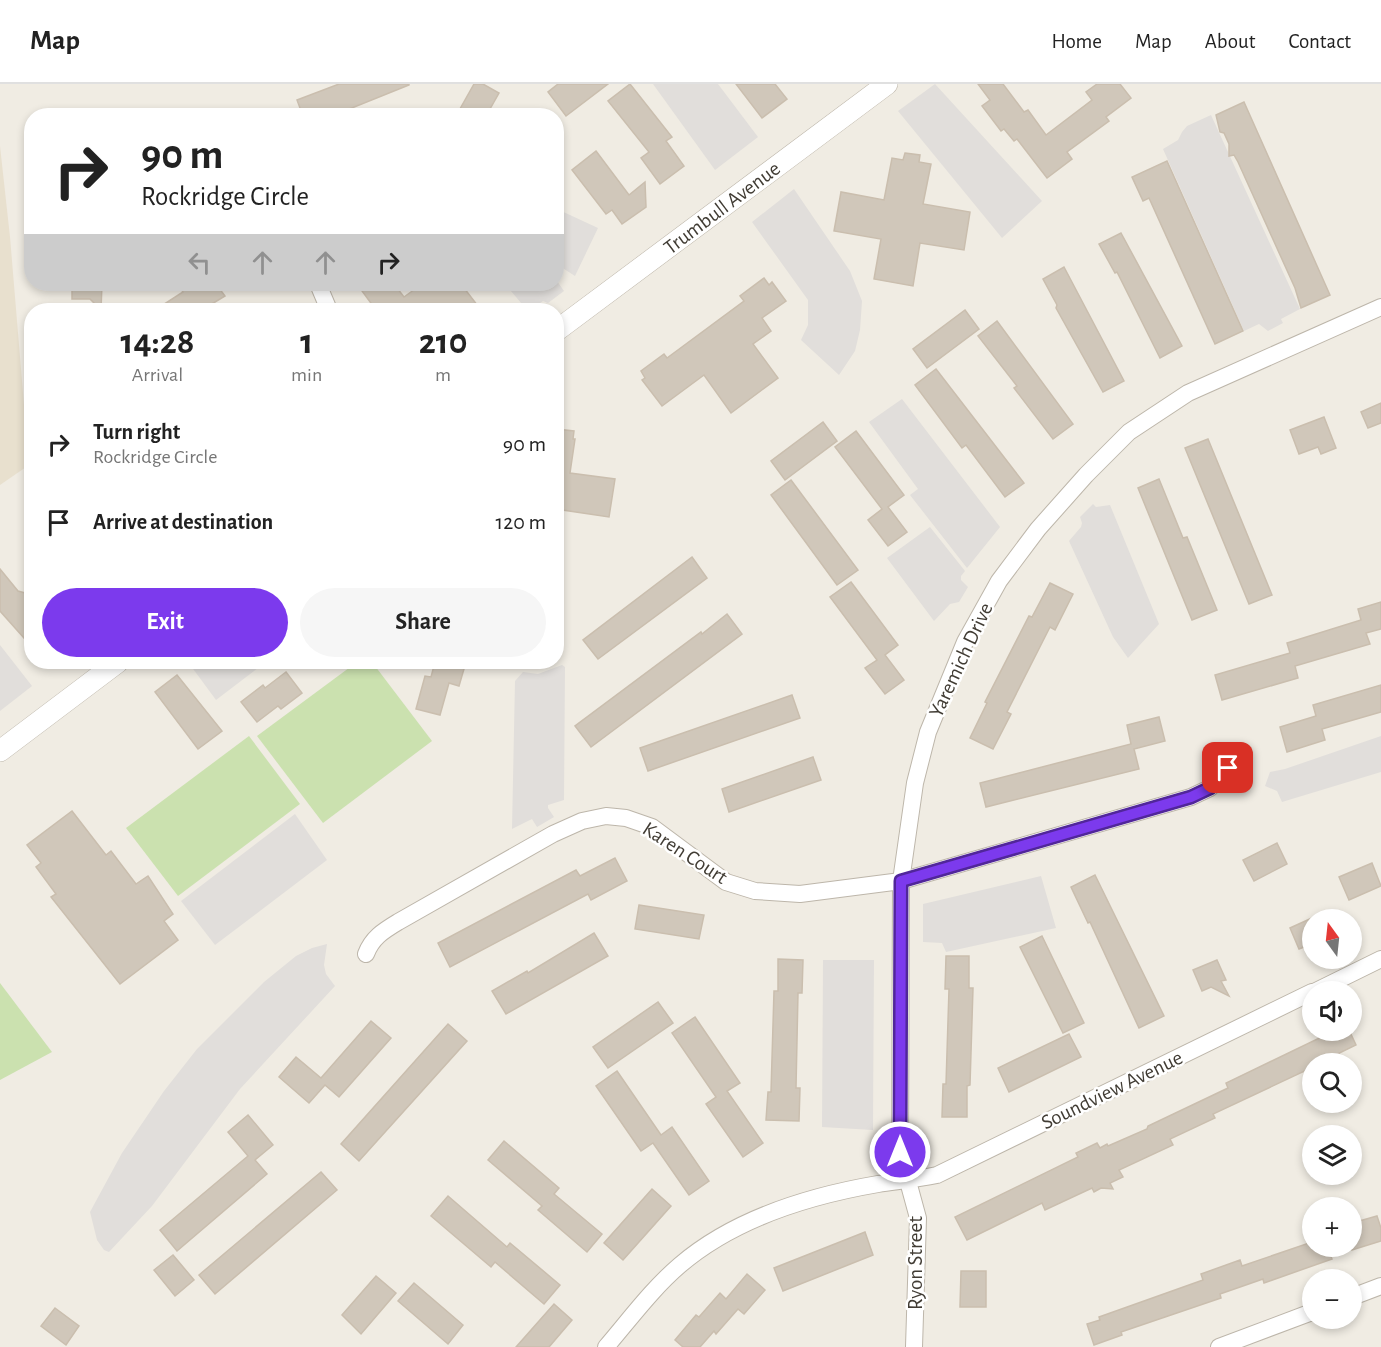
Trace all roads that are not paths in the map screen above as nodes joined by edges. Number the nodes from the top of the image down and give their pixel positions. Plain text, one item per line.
1 (887, 84) edge
2 (1381, 308) edge
3 (564, 325) edge
4 (109, 669) edge
5 (0, 751) edge
6 (1228, 768) dead end
7 (901, 881) junction
8 (366, 954) dead end
9 (1381, 959) edge
10 (1336, 981) edge
11 (1302, 997) edge
12 (909, 1180) junction
13 (1381, 1286) edge
14 (1362, 1293) edge
15 (1302, 1316) edge
16 (606, 1347) edge
17 (914, 1347) edge
18 (1220, 1347) edge

1 - 3 street, Trumbull Avenue
2 - 7 street, Yaremich Drive
4 - 5 street
6 - 7 street, Karen Court
7 - 8 street, Karen Court
7 - 12 street, Yaremich Drive
9 - 10 street, Soundview Avenue
11 - 12 street, Soundview Avenue
12 - 16 street, Soundview Avenue
12 - 17 street, Ryon Street
13 - 14 street
15 - 18 street

